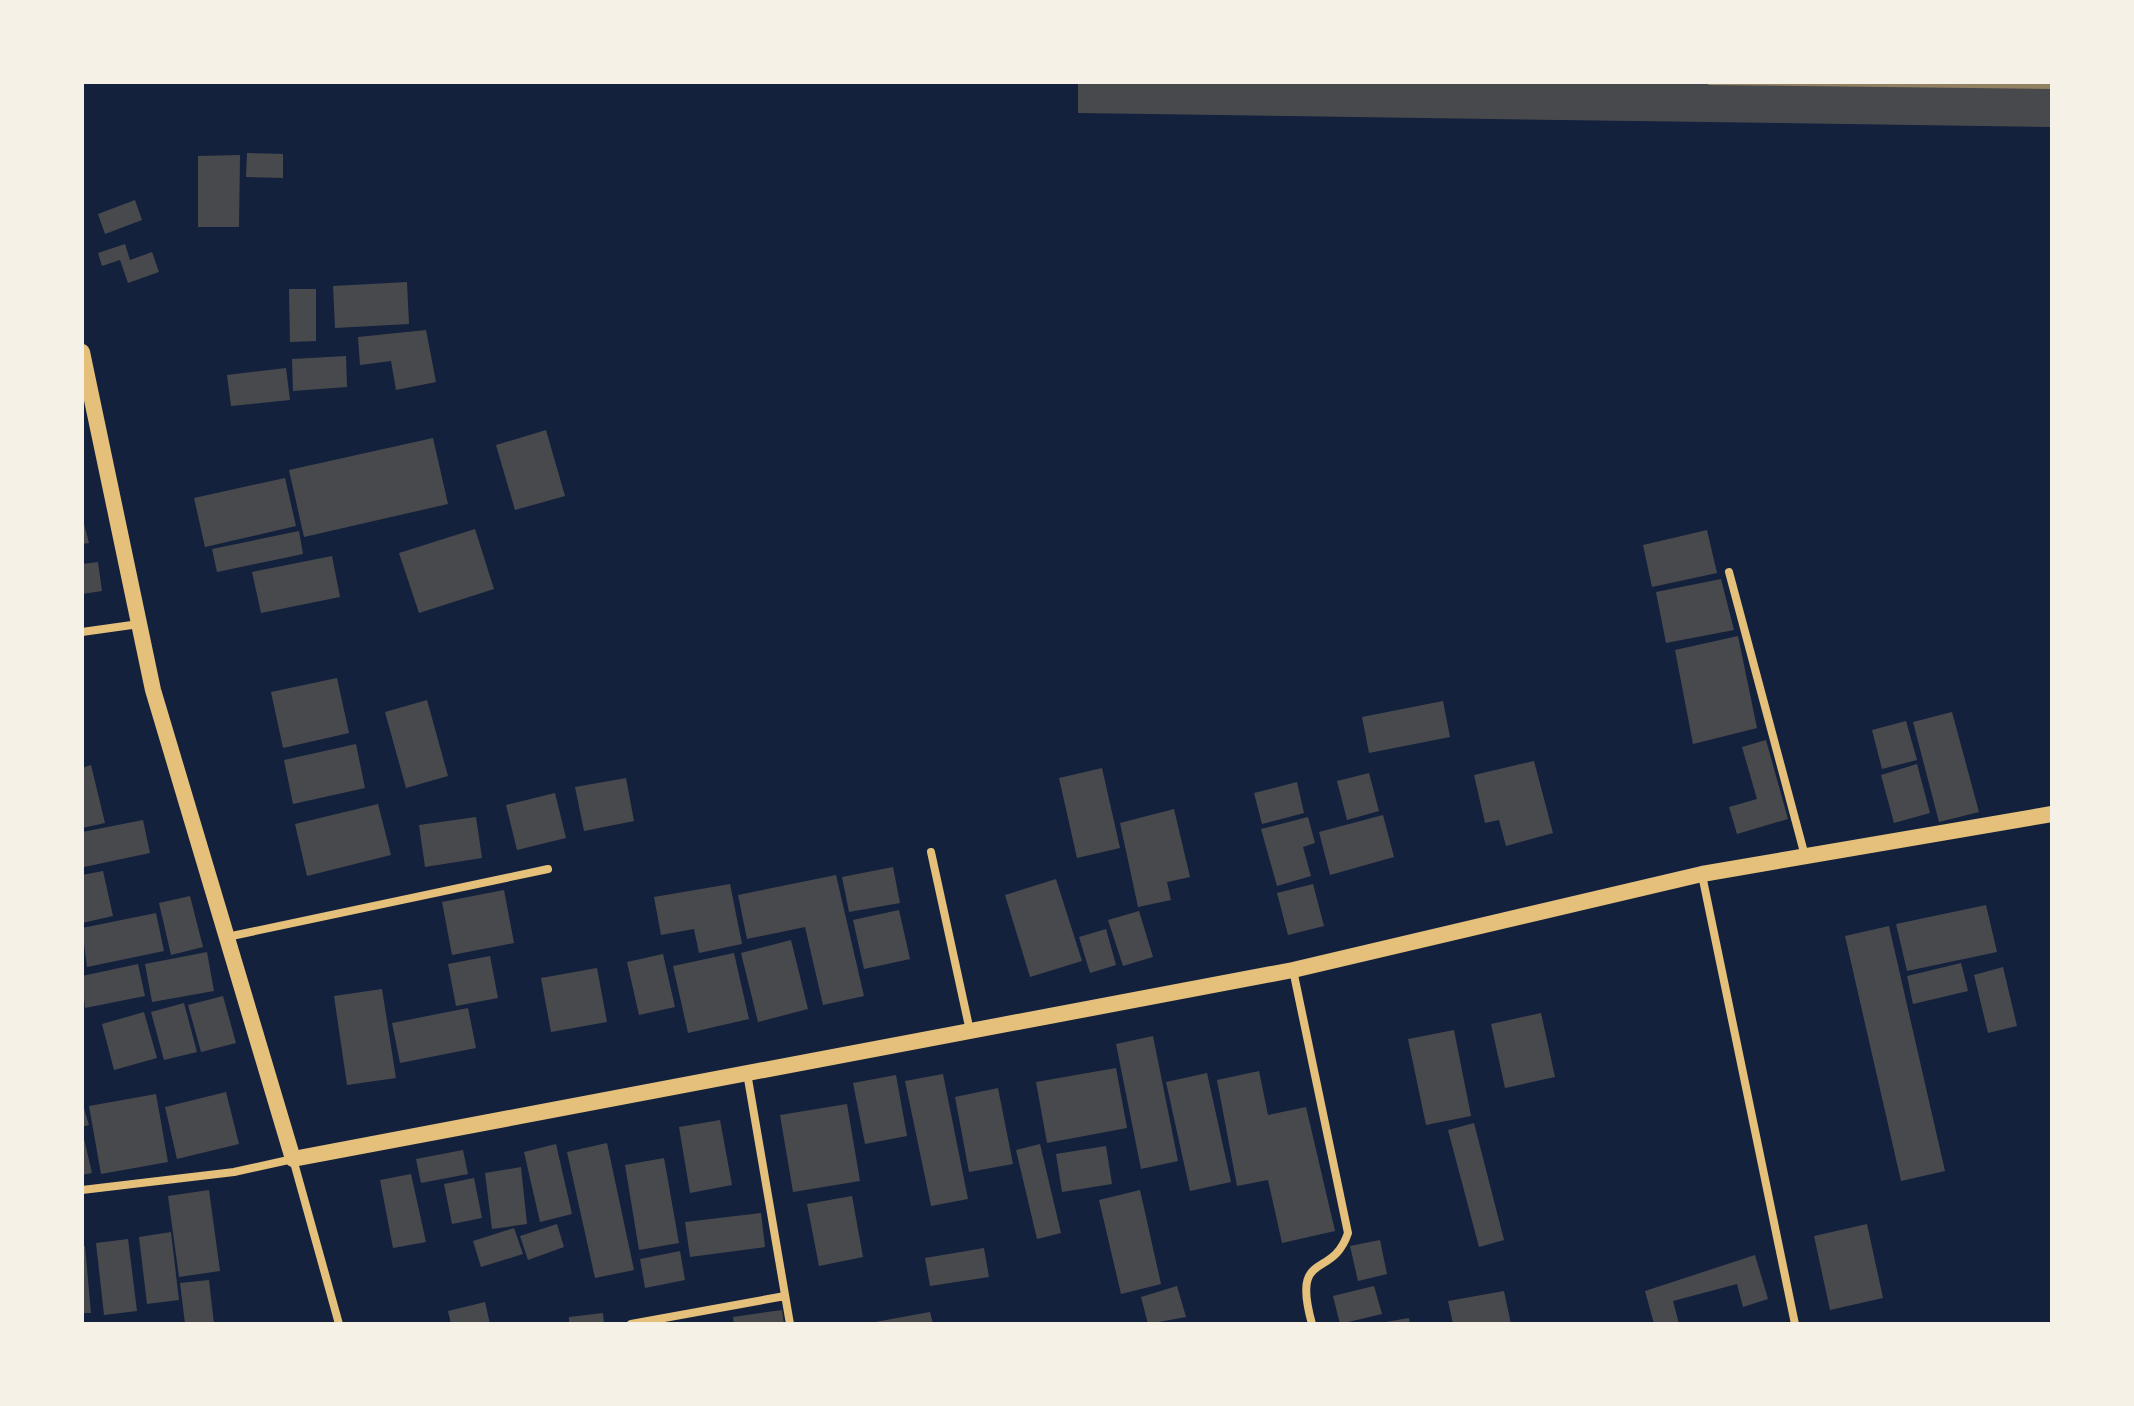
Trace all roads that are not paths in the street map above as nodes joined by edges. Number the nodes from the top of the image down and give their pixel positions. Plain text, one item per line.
1 (82, 352) edge
2 (1729, 572) dead end
3 (139, 624) junction
4 (82, 632) edge
5 (2052, 814) edge
6 (931, 852) dead end
7 (1805, 856) junction
8 (548, 869) dead end
9 (1702, 874) junction
10 (227, 937) junction
11 (1293, 970) junction
12 (971, 1032) junction
13 (747, 1073) junction
14 (293, 1159) junction
15 (82, 1190) edge
16 (785, 1296) junction
17 (339, 1324) edge
18 (631, 1324) edge
19 (790, 1324) edge
20 (1312, 1324) edge
21 (1795, 1324) edge

1 - 3 main road
2 - 7 street
3 - 4 street
3 - 10 main road
5 - 7 main road
6 - 12 street
7 - 9 main road
8 - 10 street
9 - 11 main road
9 - 21 street
10 - 14 main road
11 - 12 main road
11 - 20 street
12 - 13 main road
13 - 14 main road
13 - 16 street
14 - 15 street
14 - 17 street
16 - 18 street
16 - 19 street

